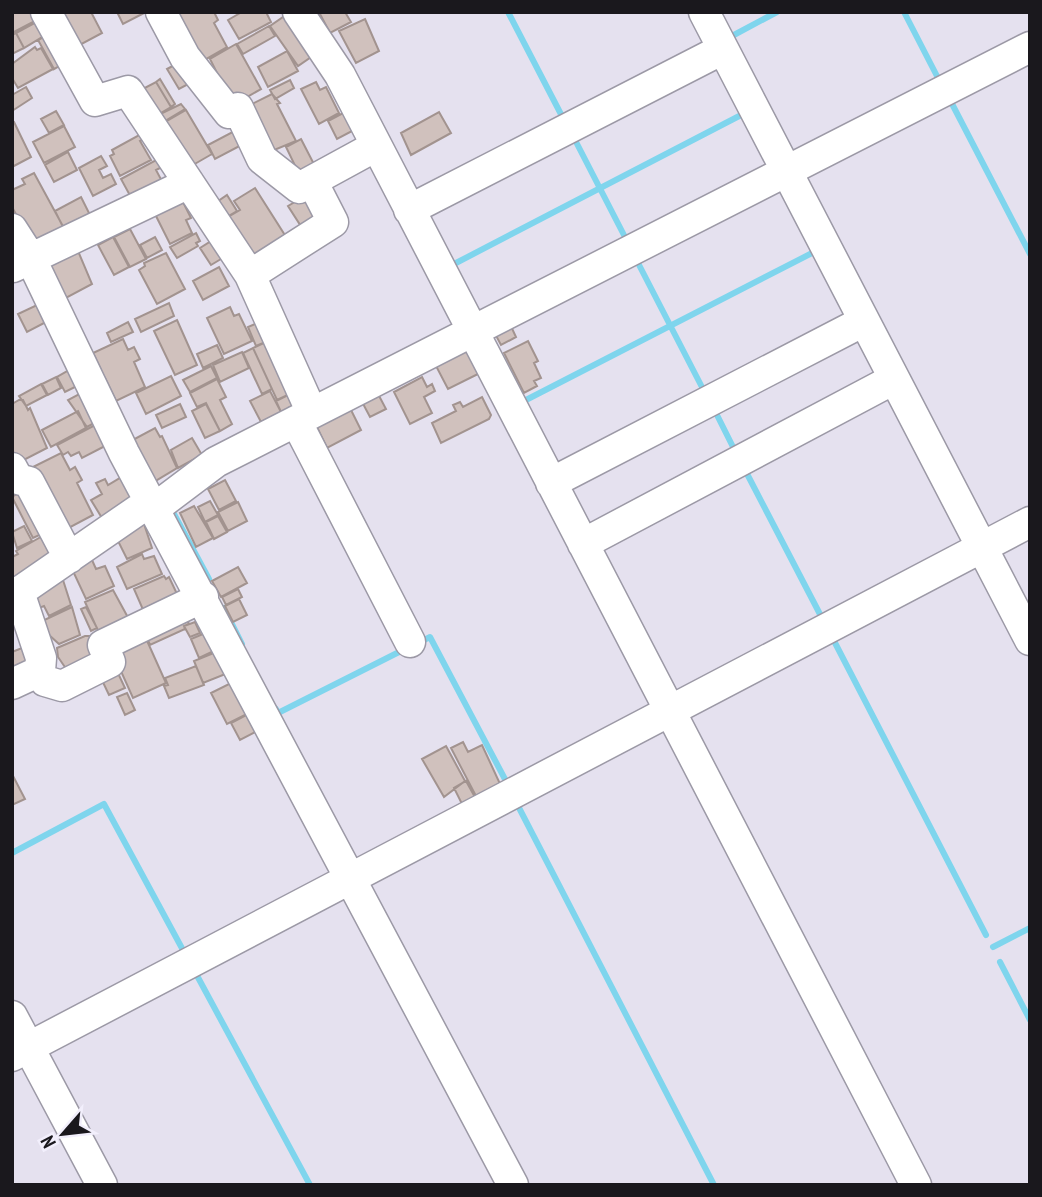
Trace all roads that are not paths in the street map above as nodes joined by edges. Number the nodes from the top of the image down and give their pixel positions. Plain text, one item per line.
1 (46, 12) edge
2 (161, 12) edge
3 (299, 12) edge
4 (704, 12) edge
5 (1030, 47) edge
6 (723, 49) junction
7 (376, 146) junction
8 (786, 171) junction
9 (312, 181) junction
10 (189, 183) junction
11 (410, 210) junction
12 (12, 229) edge
13 (21, 262) edge
14 (250, 275) junction
15 (864, 321) junction
16 (472, 331) junction
17 (894, 379) junction
18 (304, 417) junction
19 (12, 468) edge
20 (551, 483) junction
21 (153, 504) junction
22 (1030, 522) edge
23 (583, 544) junction
24 (981, 547) junction
25 (69, 558) junction
26 (16, 592) edge
27 (203, 597) junction
28 (1030, 640) edge
29 (410, 642) dead end
30 (40, 671) junction
31 (12, 684) edge
32 (669, 711) junction
33 (352, 877) junction
34 (12, 1016) edge
35 (20, 1052) edge
36 (102, 1185) edge
37 (513, 1185) edge
38 (916, 1185) edge

1 - 10 street
2 - 9 street
3 - 7 street
4 - 6 street
5 - 8 street
6 - 8 street
6 - 11 street
7 - 9 street
7 - 11 street
8 - 15 street
8 - 16 street
9 - 14 street
10 - 13 street
10 - 14 street
11 - 16 street
12 - 13 street
13 - 21 street
14 - 18 street
15 - 17 street
15 - 20 street
16 - 18 street
16 - 20 street
17 - 23 street
17 - 24 street
18 - 21 street
18 - 29 street
19 - 25 street
20 - 23 street
21 - 25 street
21 - 27 street
22 - 24 street
23 - 32 street
24 - 28 street
24 - 32 street
25 - 26 street
26 - 30 street
27 - 30 street
27 - 33 street
30 - 31 street
32 - 33 street
32 - 38 street
33 - 35 street
33 - 37 street
34 - 35 street
35 - 36 street

